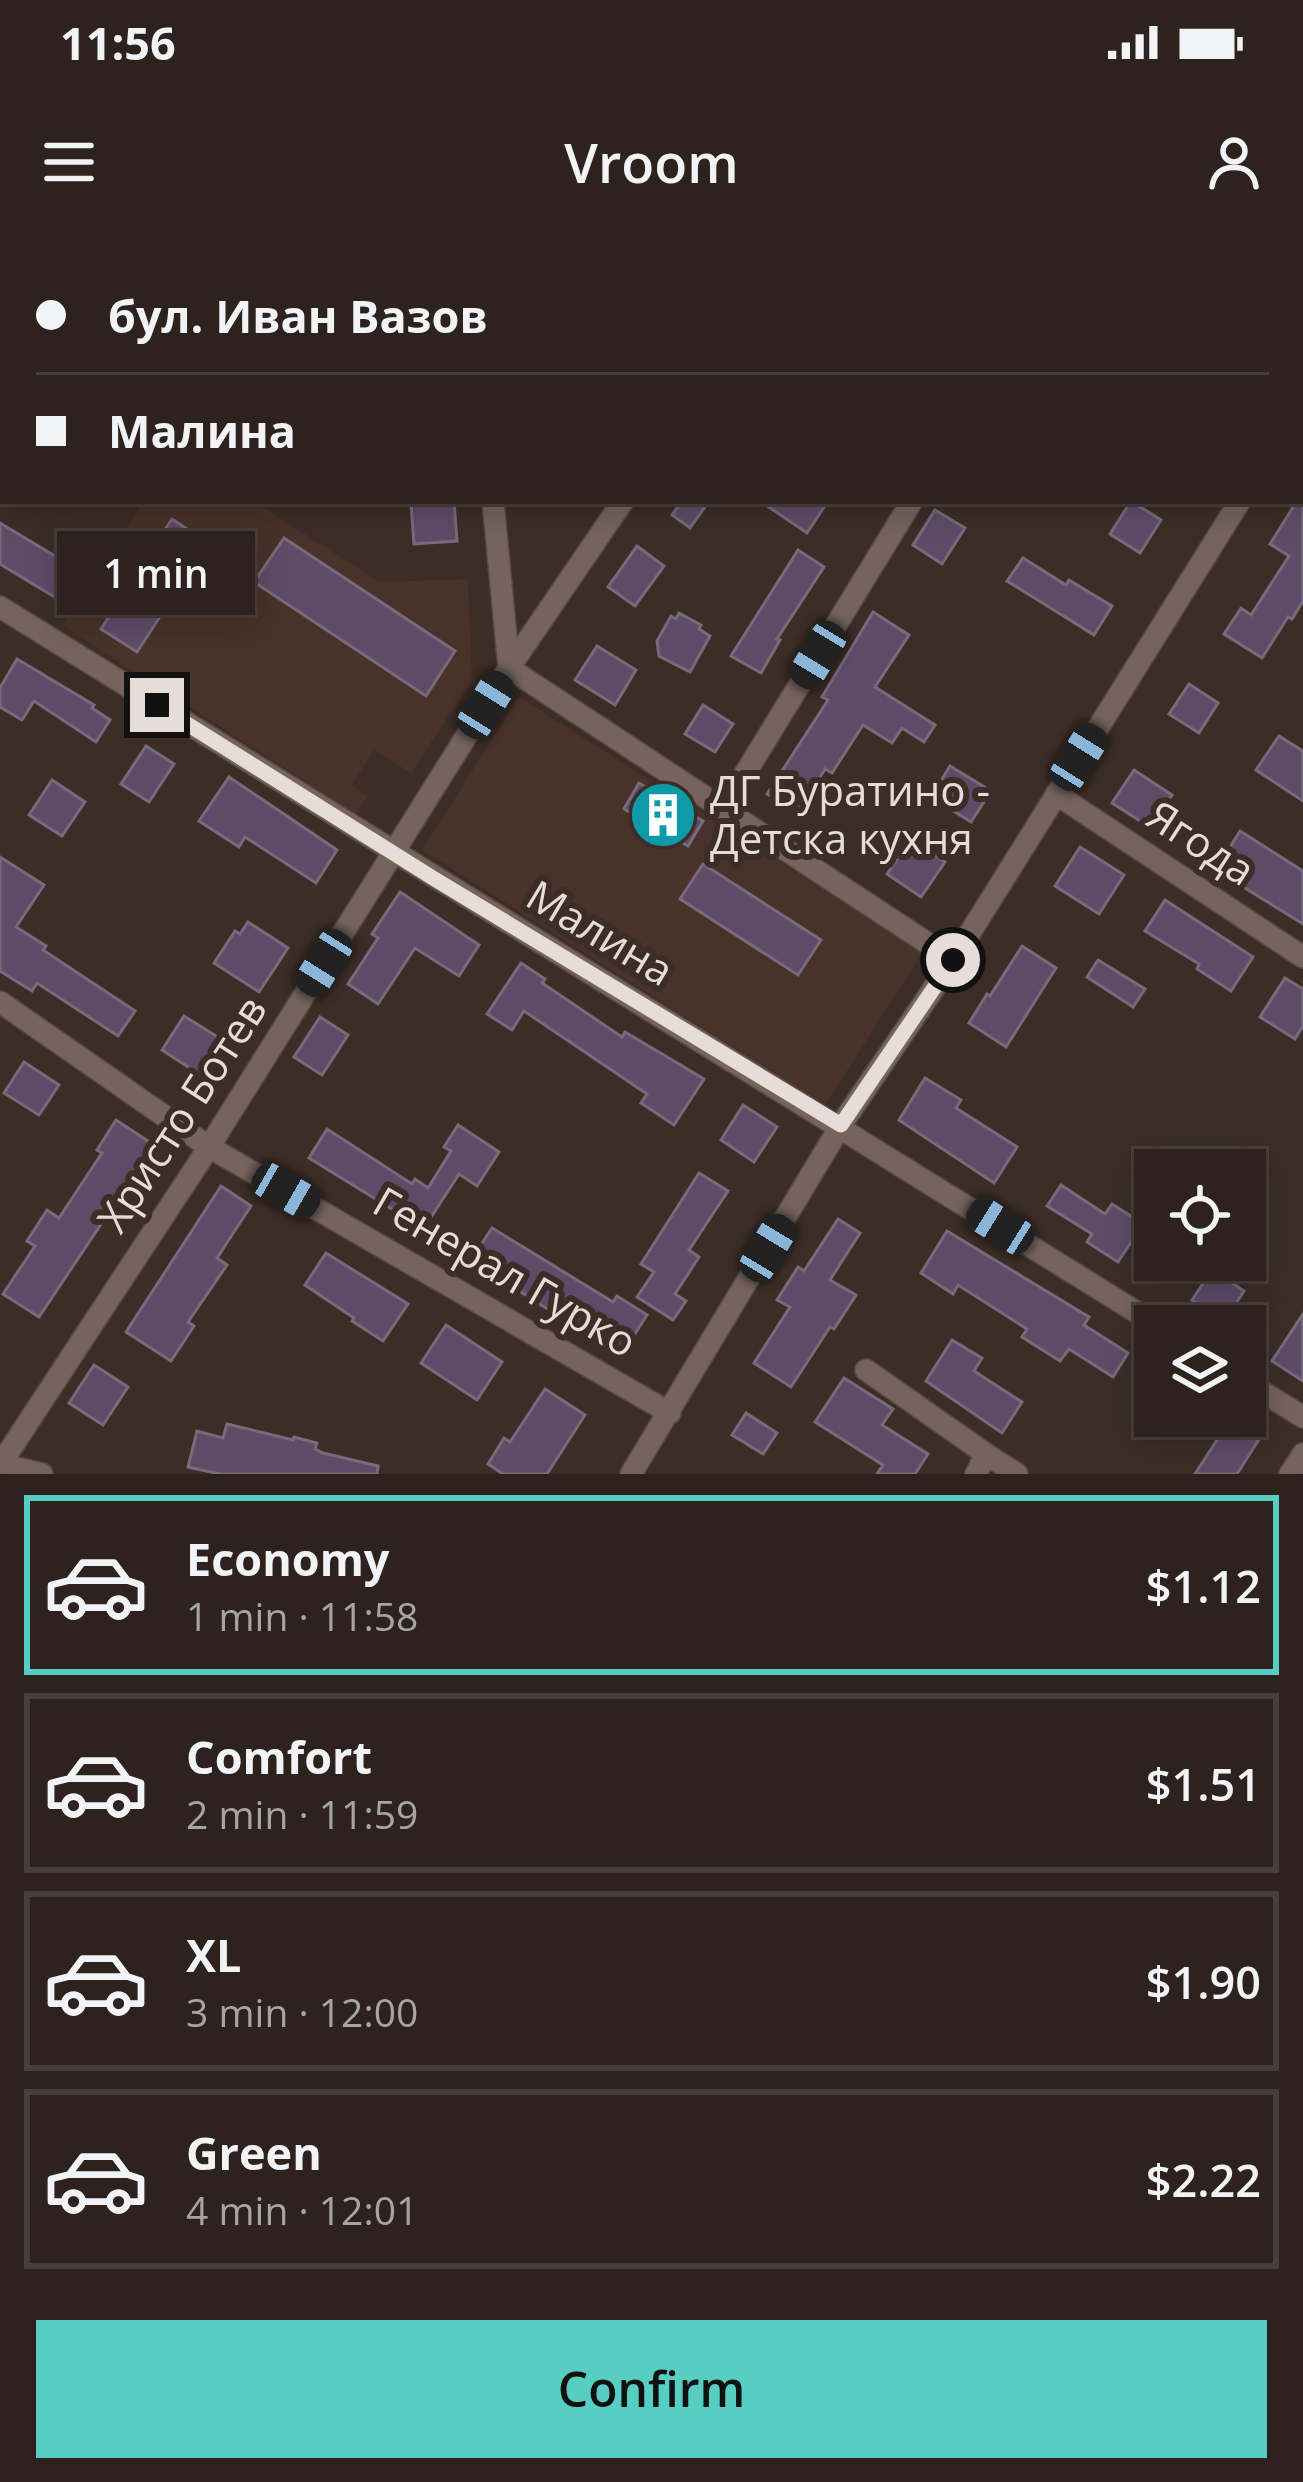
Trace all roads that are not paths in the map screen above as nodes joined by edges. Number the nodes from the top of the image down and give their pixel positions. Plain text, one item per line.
1 (493, 504) edge
2 (621, 504) edge
3 (910, 504) edge
4 (1238, 504) edge
5 (0, 607) edge
6 (509, 668) junction
7 (1056, 794) junction
8 (724, 808) junction
9 (393, 853) junction
10 (1303, 957) edge
11 (953, 960) junction
12 (0, 1002) edge
13 (841, 1125) junction
14 (209, 1147) junction
15 (1134, 1310) edge
16 (866, 1370) dead end
17 (1266, 1394) edge
18 (670, 1413) junction
19 (1303, 1417) edge
20 (1303, 1454) edge
21 (981, 1464) edge
22 (0, 1465) edge
23 (43, 1474) edge
24 (631, 1474) edge
25 (1017, 1474) edge
26 (1290, 1474) edge

1 - 6 street
2 - 6 street, Христо Ботев
3 - 8 street
4 - 7 street
5 - 9 street, Малина
6 - 8 street
6 - 9 street, Христо Ботев
7 - 10 street, Ягода
7 - 11 street
8 - 11 street
9 - 13 street, Малина
9 - 14 street, Христо Ботев
11 - 13 street
12 - 14 street, Генерал Гурко
13 - 15 street, Малина
13 - 18 street
14 - 18 street, Генерал Гурко
14 - 22 street, Христо Ботев
16 - 21 street
17 - 19 street
18 - 24 street
20 - 26 street
21 - 25 street
22 - 23 street

